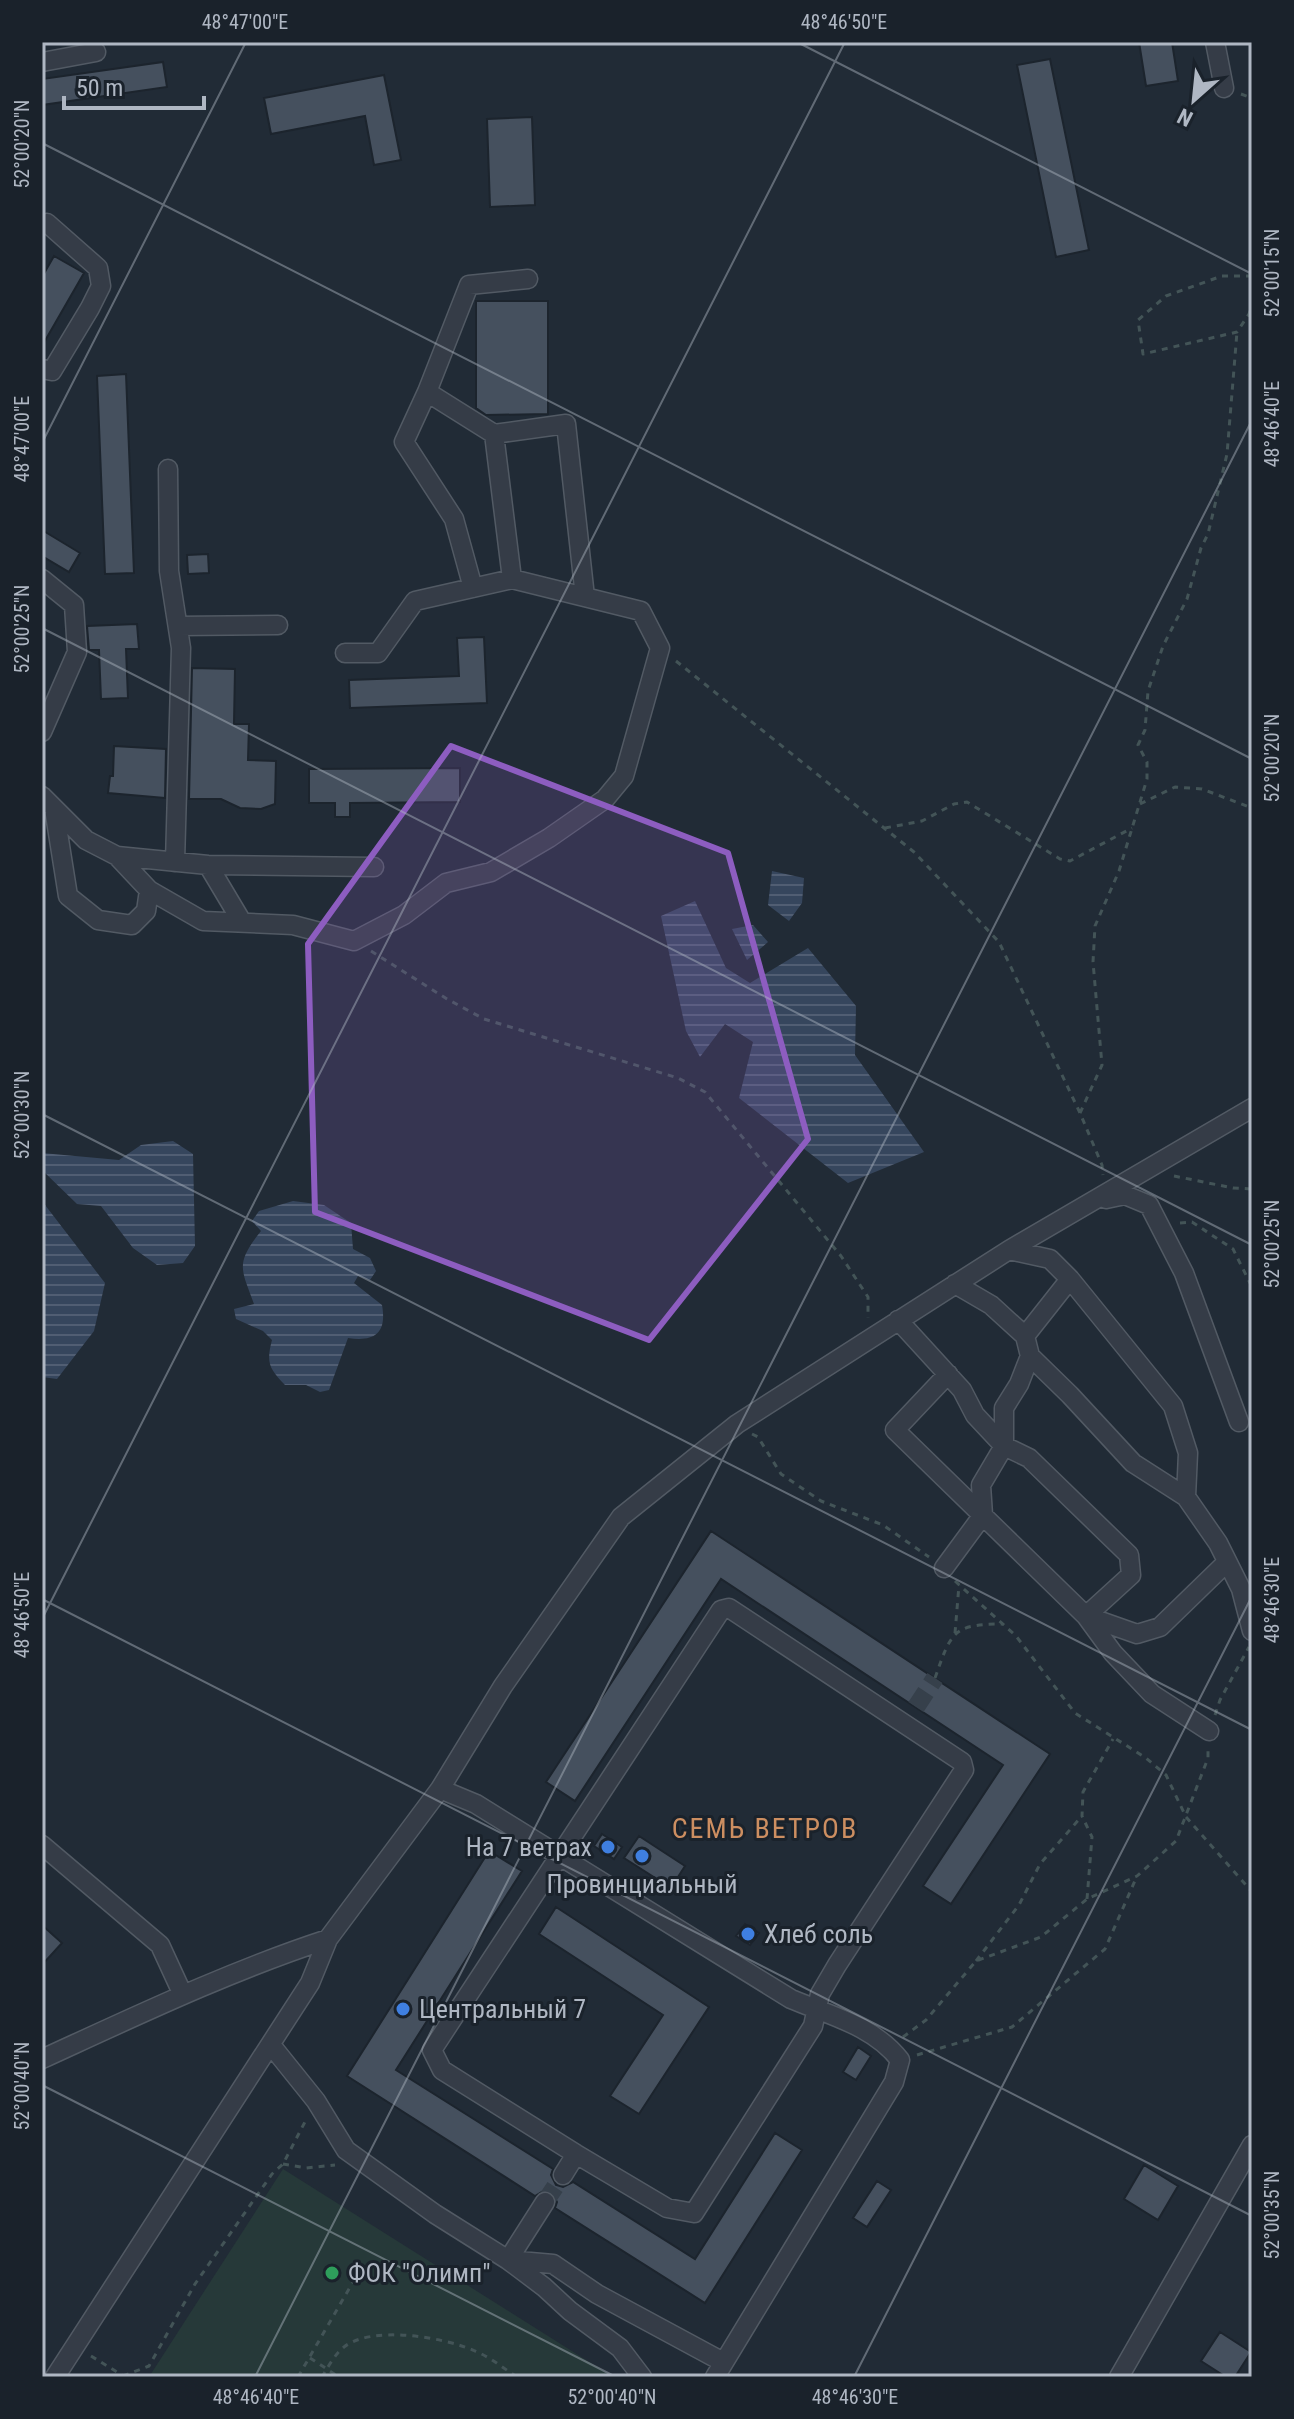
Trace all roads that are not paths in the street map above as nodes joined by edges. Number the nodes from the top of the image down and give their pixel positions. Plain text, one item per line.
1 (1215, 42) edge
2 (96, 52) dead end
3 (42, 62) edge
4 (1224, 88) dead end
5 (47, 223) dead end
6 (528, 279) dead end
7 (42, 369) edge
8 (427, 392) junction
9 (494, 434) junction
10 (168, 469) dead end
11 (42, 579) edge
12 (512, 579) junction
13 (473, 588) junction
14 (585, 597) junction
15 (278, 625) dead end
16 (178, 626) junction
17 (345, 653) dead end
18 (42, 732) edge
19 (48, 802) edge
20 (117, 856) junction
21 (175, 862) junction
22 (208, 865) junction
23 (374, 867) dead end
24 (149, 890) junction
25 (242, 922) junction
26 (1252, 1108) edge
27 (1096, 1201) junction
28 (1009, 1250) junction
29 (1070, 1279) junction
30 (955, 1284) junction
31 (898, 1320) junction
32 (1025, 1336) junction
33 (1030, 1356) junction
34 (948, 1374) junction
35 (1239, 1422) dead end
36 (1004, 1446) junction
37 (1186, 1497) junction
38 (983, 1515) junction
39 (1227, 1562) junction
40 (944, 1568) road end
41 (1086, 1616) junction
42 (1252, 1631) edge
43 (916, 1707) tunnel mouth
44 (905, 1724) junction
45 (1209, 1731) road end
46 (440, 1789) junction
47 (42, 1845) edge
48 (560, 1855) junction
49 (328, 1939) junction
50 (183, 1995) junction
51 (817, 2010) junction
52 (271, 2045) junction
53 (42, 2059) edge
54 (1252, 2145) edge
55 (576, 2154) junction
56 (563, 2175) tunnel mouth
57 (545, 2202) tunnel mouth
58 (508, 2260) junction
59 (719, 2370) edge
60 (55, 2377) edge
61 (642, 2377) edge
62 (1119, 2377) edge

1 - 4 street
2 - 3 street
5 - 7 street
6 - 8 street
8 - 9 street
8 - 13 street
9 - 12 street
9 - 14 street
10 - 16 street
11 - 18 street
12 - 13 street
12 - 14 street
13 - 17 street
14 - 25 street
15 - 16 street
16 - 21 street
19 - 20 street
19 - 24 street
20 - 21 street
20 - 24 street
21 - 22 street
22 - 23 street
22 - 25 street
24 - 25 street
26 - 27 street
27 - 28 street
27 - 35 street
28 - 29 street
28 - 30 street
29 - 32 street
29 - 37 street
30 - 31 street
30 - 32 street
31 - 34 street
31 - 46 street
32 - 33 street
33 - 36 street
33 - 37 street
34 - 36 street
34 - 38 street
36 - 38 street
36 - 41 street
37 - 39 street
38 - 40 street
38 - 41 street
39 - 41 street
39 - 42 street
41 - 45 street
43 - 44 street
44 - 48 street
44 - 51 street
46 - 48 street
46 - 49 street
47 - 50 street
48 - 51 street
48 - 55 street
49 - 50 street
49 - 52 street
50 - 53 street
51 - 55 street
51 - 59 street
52 - 58 street
52 - 60 street
54 - 62 street
55 - 56 street
57 - 58 street
58 - 59 street
58 - 61 street

